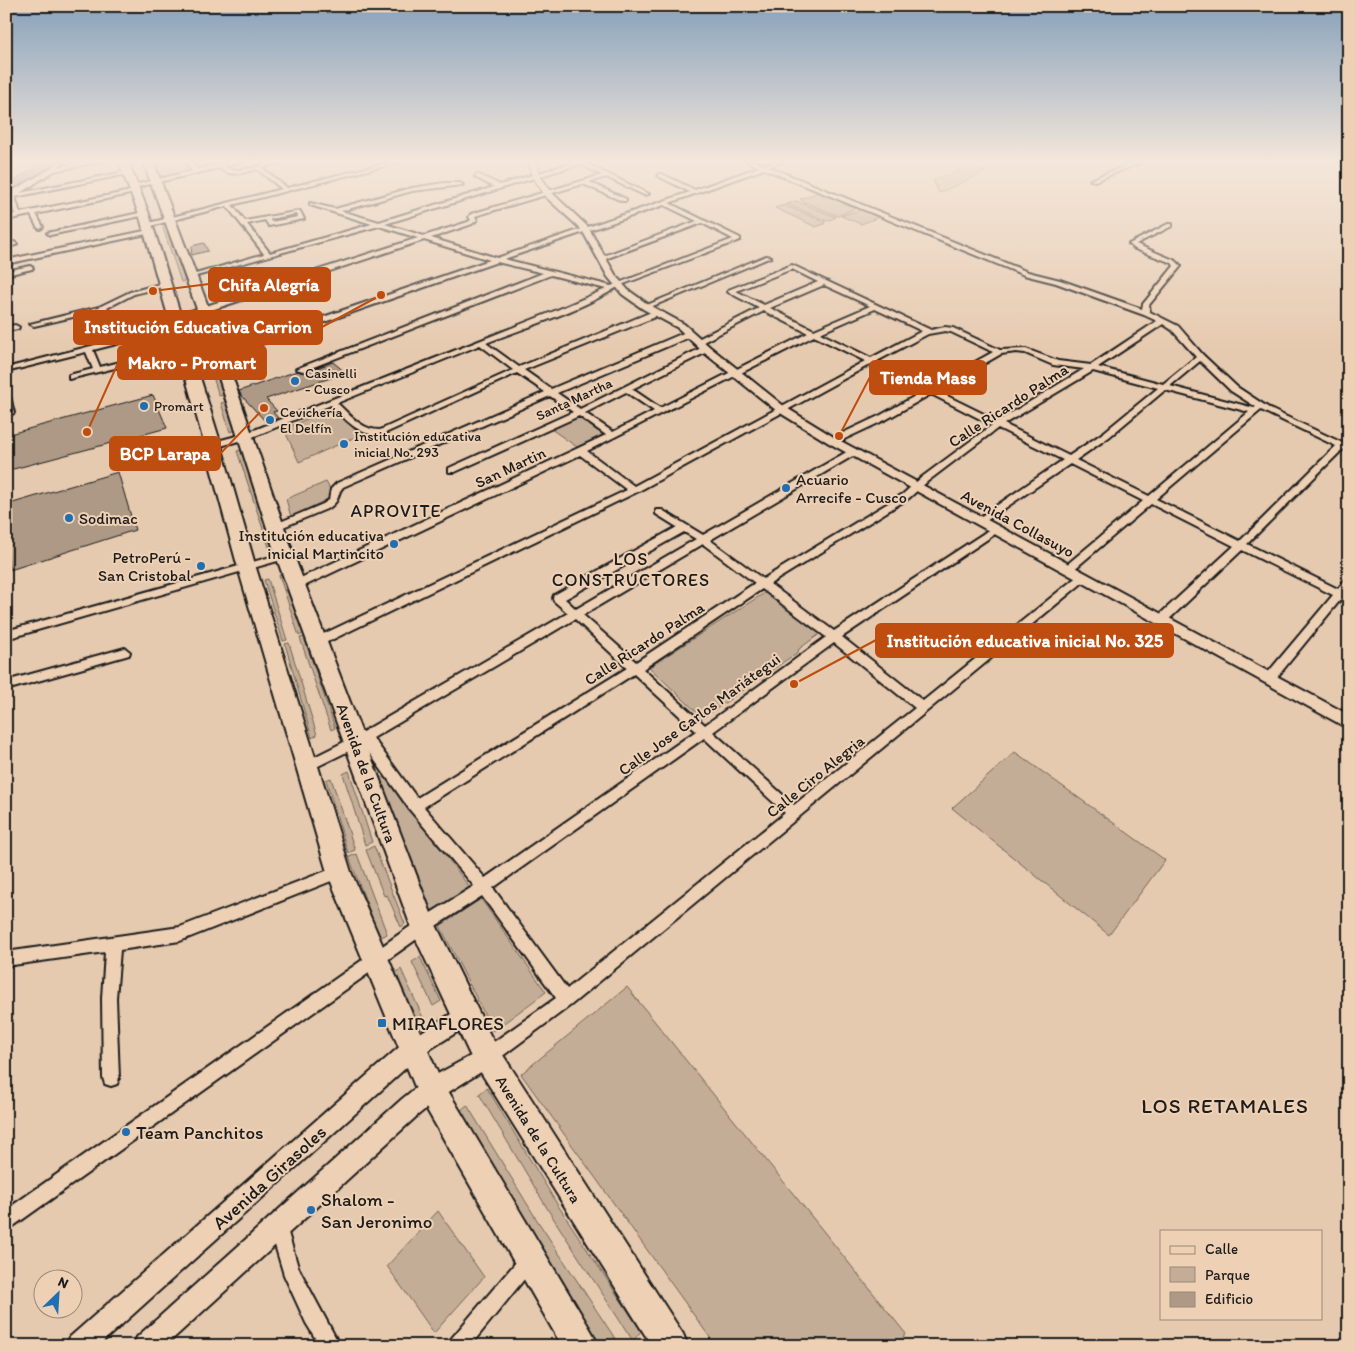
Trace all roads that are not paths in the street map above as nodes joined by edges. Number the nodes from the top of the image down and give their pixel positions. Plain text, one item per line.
1 (39, 224) edge
2 (146, 224) junction
3 (173, 224) edge
4 (245, 224) edge
5 (379, 224) joint
6 (467, 224) edge
7 (581, 224) edge
8 (600, 224) edge
9 (695, 224) edge
10 (709, 224) edge
11 (905, 224) edge
12 (1170, 225) dead end
13 (40, 227) dead end
14 (586, 229) junction
15 (50, 233) dead end
16 (426, 237) junction
17 (14, 244) dead end
18 (6, 245) edge
19 (268, 255) junction
20 (25, 257) junction
21 (768, 257) dead end
22 (603, 258) junction
23 (498, 260) junction
24 (6, 262) edge
25 (550, 272) junction
26 (6, 273) edge
27 (191, 278) junction
28 (824, 282) junction
29 (164, 285) junction
30 (617, 287) junction
31 (876, 306) junction
32 (203, 309) junction
33 (765, 309) junction
34 (649, 311) junction
35 (1147, 313) junction
36 (1164, 321) junction
37 (175, 322) junction
38 (34, 324) dead end
39 (15, 327) dead end
40 (6, 329) edge
41 (927, 331) junction
42 (812, 333) junction
43 (695, 339) junction
44 (481, 342) junction
45 (89, 349) junction
46 (999, 352) junction
47 (218, 356) junction
48 (1200, 357) junction
49 (133, 361) dead end
50 (871, 362) junction
51 (1092, 368) junction
52 (300, 369) dead end
53 (6, 370) edge
54 (97, 370) junction
55 (518, 370) junction
56 (735, 372) junction
57 (72, 376) dead end
58 (1166, 386) junction
59 (627, 388) junction
60 (930, 392) junction
61 (551, 393) junction
62 (6, 397) edge
63 (332, 402) junction
64 (781, 409) junction
65 (1258, 409) junction
66 (660, 411) junction
67 (580, 412) junction
68 (10, 413) dead end
69 (997, 425) junction
70 (612, 435) junction
71 (247, 436) junction
72 (833, 441) junction
73 (213, 445) junction
74 (1345, 448) edge
75 (581, 451) junction
76 (853, 452) junction
77 (1068, 461) junction
78 (452, 470) dead end
79 (916, 487) junction
80 (634, 490) junction
81 (1150, 501) junction
82 (660, 512) dead end
83 (980, 521) junction
84 (276, 527) junction
85 (685, 527) junction
86 (995, 530) junction
87 (703, 539) junction
88 (1240, 546) junction
89 (285, 556) junction
90 (247, 568) junction
91 (1068, 569) junction
92 (1083, 577) junction
93 (1349, 583) edge
94 (762, 584) junction
95 (296, 585) junction
96 (1344, 596) edge
97 (576, 614) junction
98 (1161, 620) junction
99 (6, 635) edge
100 (834, 637) junction
101 (318, 642) junction
102 (125, 652) dead end
103 (634, 668) junction
104 (1269, 679) junction
105 (6, 686) edge
106 (923, 708) junction
107 (1349, 723) edge
108 (705, 731) junction
109 (361, 740) junction
110 (308, 766) junction
111 (415, 806) junction
112 (795, 814) junction
113 (340, 872) junction
114 (484, 887) junction
115 (423, 926) junction
116 (113, 944) junction
117 (6, 958) edge
118 (377, 961) junction
119 (566, 1000) junction
120 (466, 1015) junction
121 (412, 1049) junction
122 (487, 1056) junction
123 (111, 1078) dead end
124 (431, 1090) junction
125 (6, 1221) edge
126 (278, 1225) junction
127 (530, 1259) junction
128 (79, 1346) edge
129 (146, 1346) edge
130 (331, 1346) edge
131 (458, 1346) edge
132 (581, 1346) edge
133 (671, 1346) edge

1 - 13 street
2 - 15 street
2 - 20 street
2 - 29 highway
3 - 27 highway, Avenida de la Cultura
4 - 19 street
5 - 16 street
5 - 19 street
6 - 16 street
7 - 14 street
8 - 14 street
9 - 22 street
10 - 30 street
11 - 35 street
12 - 35 street
14 - 22 street
14 - 23 street
16 - 23 street
16 - 32 street
17 - 18 street
19 - 27 street
20 - 24 street
20 - 26 street
21 - 34 street
22 - 30 street
23 - 25 street
23 - 47 street
25 - 30 street
25 - 52 street
27 - 32 highway, Avenida de la Cultura
28 - 31 street
28 - 33 street
28 - 33 street
29 - 37 highway
29 - 38 street
30 - 34 street, Avenida Collasuyo
30 - 44 street
31 - 41 street
31 - 42 street, San Martin
32 - 37 street
32 - 47 highway, Avenida de la Cultura
33 - 42 street
33 - 43 street
34 - 43 street, Avenida Collasuyo
34 - 55 street
35 - 36 street
36 - 48 street
36 - 51 street, Calle Ricardo Palma
37 - 45 street
37 - 73 highway
39 - 40 street
41 - 46 street
41 - 50 street
42 - 50 street
42 - 56 street, San Martin
43 - 56 street, Avenida Collasuyo
43 - 59 street, Santa Martha
43 - 61 street
44 - 55 street
44 - 63 street
45 - 53 street
45 - 54 street
46 - 51 street
46 - 60 street
47 - 71 highway, Avenida de la Cultura
48 - 58 street
48 - 65 street
49 - 54 street
50 - 60 street
50 - 64 street
51 - 58 street
51 - 69 street, Calle Ricardo Palma
54 - 57 street
55 - 61 street
55 - 63 street
56 - 64 street, Avenida Collasuyo
56 - 66 street, San Martin
58 - 65 street
58 - 77 street
59 - 66 street
59 - 67 street, Santa Martha
60 - 69 street
60 - 72 street
61 - 67 street
61 - 84 street
62 - 68 street
63 - 71 street
64 - 72 street, Avenida Collasuyo
64 - 80 street
65 - 74 street
65 - 81 street
66 - 70 street, San Martin
67 - 70 street
67 - 78 street, Santa Martha
69 - 77 street
69 - 79 street, Calle Ricardo Palma
70 - 75 street, San Martin
71 - 73 street
71 - 84 highway, Avenida de la Cultura
72 - 76 street, Avenida Collasuyo
73 - 90 highway
74 - 88 street
75 - 80 street
75 - 95 street, San Martin
76 - 79 street, Avenida Collasuyo
76 - 87 street
77 - 81 street
77 - 83 street
79 - 83 street, Avenida Collasuyo
79 - 94 street, Calle Ricardo Palma
80 - 101 street
81 - 88 street
81 - 91 street
82 - 85 street
83 - 86 street, Avenida Collasuyo
84 - 89 highway, Avenida de la Cultura
85 - 87 street
85 - 97 street
86 - 91 street, Avenida Collasuyo
86 - 100 street, Calle Jose Carlos Mariátegui
87 - 94 street
87 - 97 street
88 - 96 street
88 - 98 street
89 - 90 street
89 - 95 highway, Avenida de la Cultura
90 - 99 street
90 - 110 highway
91 - 92 street, Avenida Collasuyo
92 - 98 street, Avenida Collasuyo
92 - 106 street, Calle Ciro Alegria
93 - 96 street
94 - 100 street
94 - 103 street, Calle Ricardo Palma
95 - 101 highway, Avenida de la Cultura
96 - 104 street
97 - 103 street
97 - 109 street
98 - 104 street, Avenida Collasuyo
100 - 106 street
100 - 108 street, Calle Jose Carlos Mariátegui
101 - 109 highway, Avenida de la Cultura
102 - 105 street
103 - 108 street
103 - 111 street, Calle Ricardo Palma
104 - 107 street, Avenida Collasuyo
106 - 112 street, Calle Ciro Alegria
108 - 112 street
108 - 114 street, Calle Jose Carlos Mariátegui
109 - 110 street
109 - 111 street
109 - 115 highway, Avenida de la Cultura
110 - 113 highway
111 - 114 street
112 - 119 street, Calle Ciro Alegria
113 - 116 street
113 - 118 highway
114 - 115 street, Calle Jose Carlos Mariátegui
114 - 119 street
115 - 118 street, Calle Jose Carlos Mariátegui
115 - 120 highway, Avenida de la Cultura
116 - 117 street
116 - 123 street
118 - 121 highway
118 - 125 street, Calle Jose Carlos Mariátegui
119 - 122 street, Calle Ciro Alegria
120 - 121 street, Avenida Girasoles
120 - 122 highway, Avenida de la Cultura
121 - 124 highway
121 - 128 street, Avenida Girasoles
122 - 124 street
122 - 133 highway, Avenida de la Cultura
124 - 126 street
124 - 127 highway
126 - 129 street
126 - 130 street
127 - 131 street
127 - 132 highway

